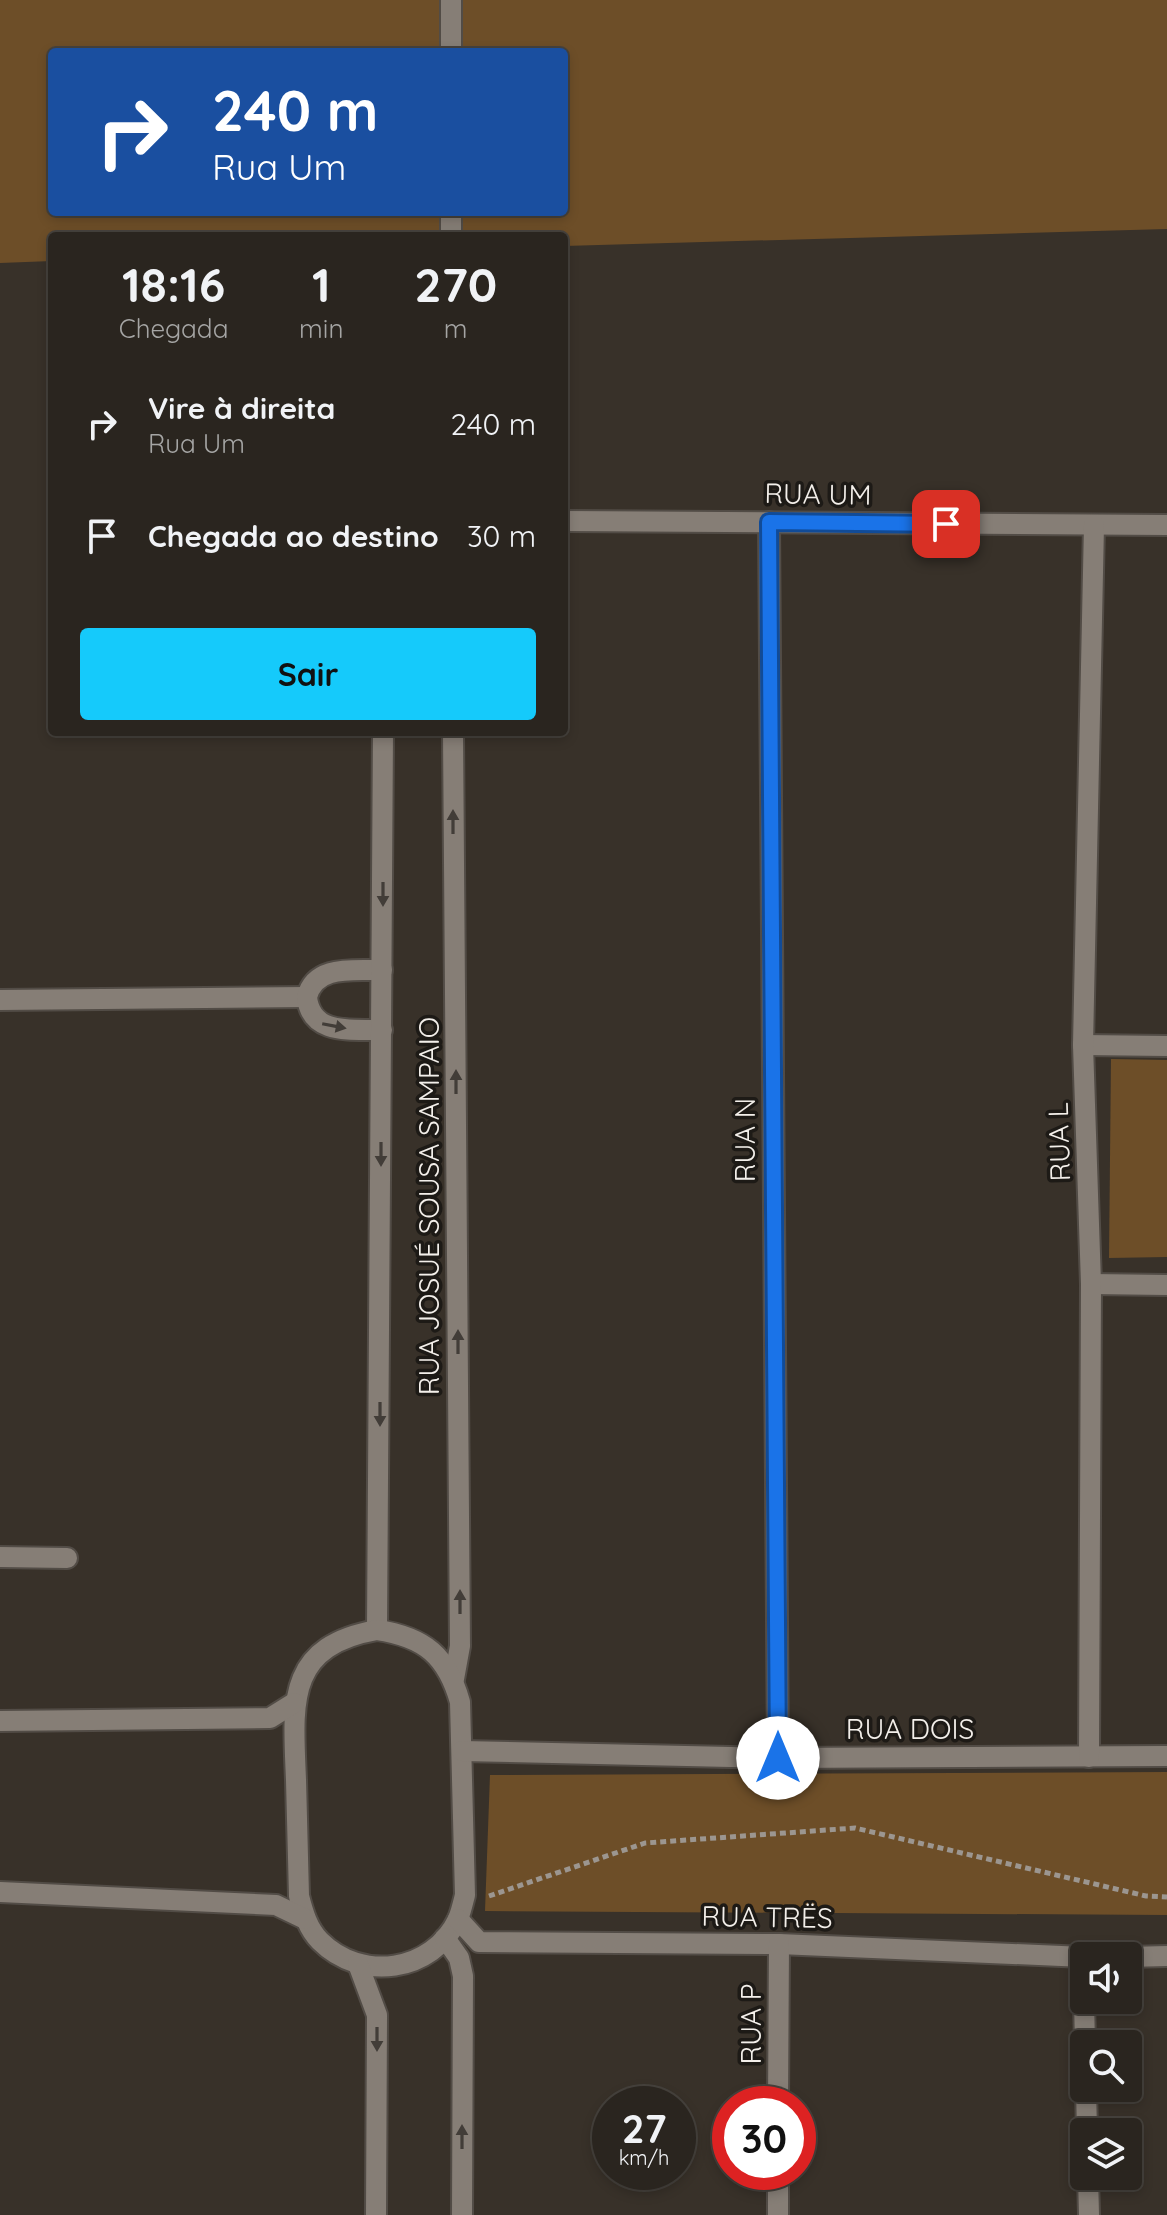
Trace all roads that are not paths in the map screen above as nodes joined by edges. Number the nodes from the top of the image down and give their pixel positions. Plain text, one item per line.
1 (451, 0) edge
2 (451, 48) edge
3 (568, 521) edge
4 (769, 522) junction
5 (1094, 525) junction
6 (1167, 525) edge
7 (383, 736) edge
8 (453, 736) edge
9 (382, 970) junction
10 (307, 997) junction
11 (0, 1000) edge
12 (382, 1030) junction
13 (1083, 1045) junction
14 (1167, 1046) edge
15 (1091, 1284) junction
16 (1167, 1285) edge
17 (0, 1557) edge
18 (67, 1558) dead end
19 (377, 1630) junction
20 (454, 1679) junction
21 (294, 1703) junction
22 (0, 1721) edge
23 (462, 1751) junction
24 (1167, 1756) edge
25 (1089, 1757) junction
26 (778, 1758) junction
27 (0, 1892) edge
28 (305, 1919) junction
29 (458, 1919) junction
30 (445, 1938) junction
31 (779, 1944) junction
32 (1070, 1956) edge
33 (1167, 1956) edge
34 (1142, 1957) edge
35 (358, 1964) junction
36 (778, 2086) edge
37 (778, 2190) edge
38 (1088, 2190) edge
39 (376, 2215) edge
40 (462, 2215) edge
41 (778, 2215) edge
42 (1089, 2215) edge

1 - 2 street
3 - 4 street, RUA UM
4 - 5 street, RUA UM
4 - 26 street, RUA N
5 - 6 street, RUA UM
5 - 13 street, RUA L
7 -> 9 street, RUA JOSUÉ SOUSA SAMPAIO
20 -> 8 street, RUA JOSUÉ SOUSA SAMPAIO
9 - 10 street
9 - 12 street, RUA JOSUÉ SOUSA SAMPAIO
10 - 11 street
10 -> 12 street
12 -> 19 street, RUA JOSUÉ SOUSA SAMPAIO
13 - 14 street
13 - 15 street, RUA L
15 - 16 street
15 - 25 street, RUA L
17 - 18 street
19 - 20 street
19 - 21 street, RUA JOSUÉ SOUSA SAMPAIO
20 - 23 street, RUA JOSUÉ SOUSA SAMPAIO
21 - 22 street
21 - 28 street, RUA JOSUÉ SOUSA SAMPAIO
23 - 26 street, RUA DOIS
23 - 29 street, RUA JOSUÉ SOUSA SAMPAIO
24 - 25 street, RUA DOIS
25 - 26 street, RUA DOIS
27 - 28 street
28 - 35 street, RUA JOSUÉ SOUSA SAMPAIO
29 - 30 street, RUA JOSUÉ SOUSA SAMPAIO
29 - 31 street, RUA TRËS
30 - 35 street, RUA JOSUÉ SOUSA SAMPAIO
40 -> 30 street
31 - 32 street, RUA TRËS
31 - 36 street, RUA P
33 - 34 street
35 -> 39 street
37 - 41 street
38 - 42 street

